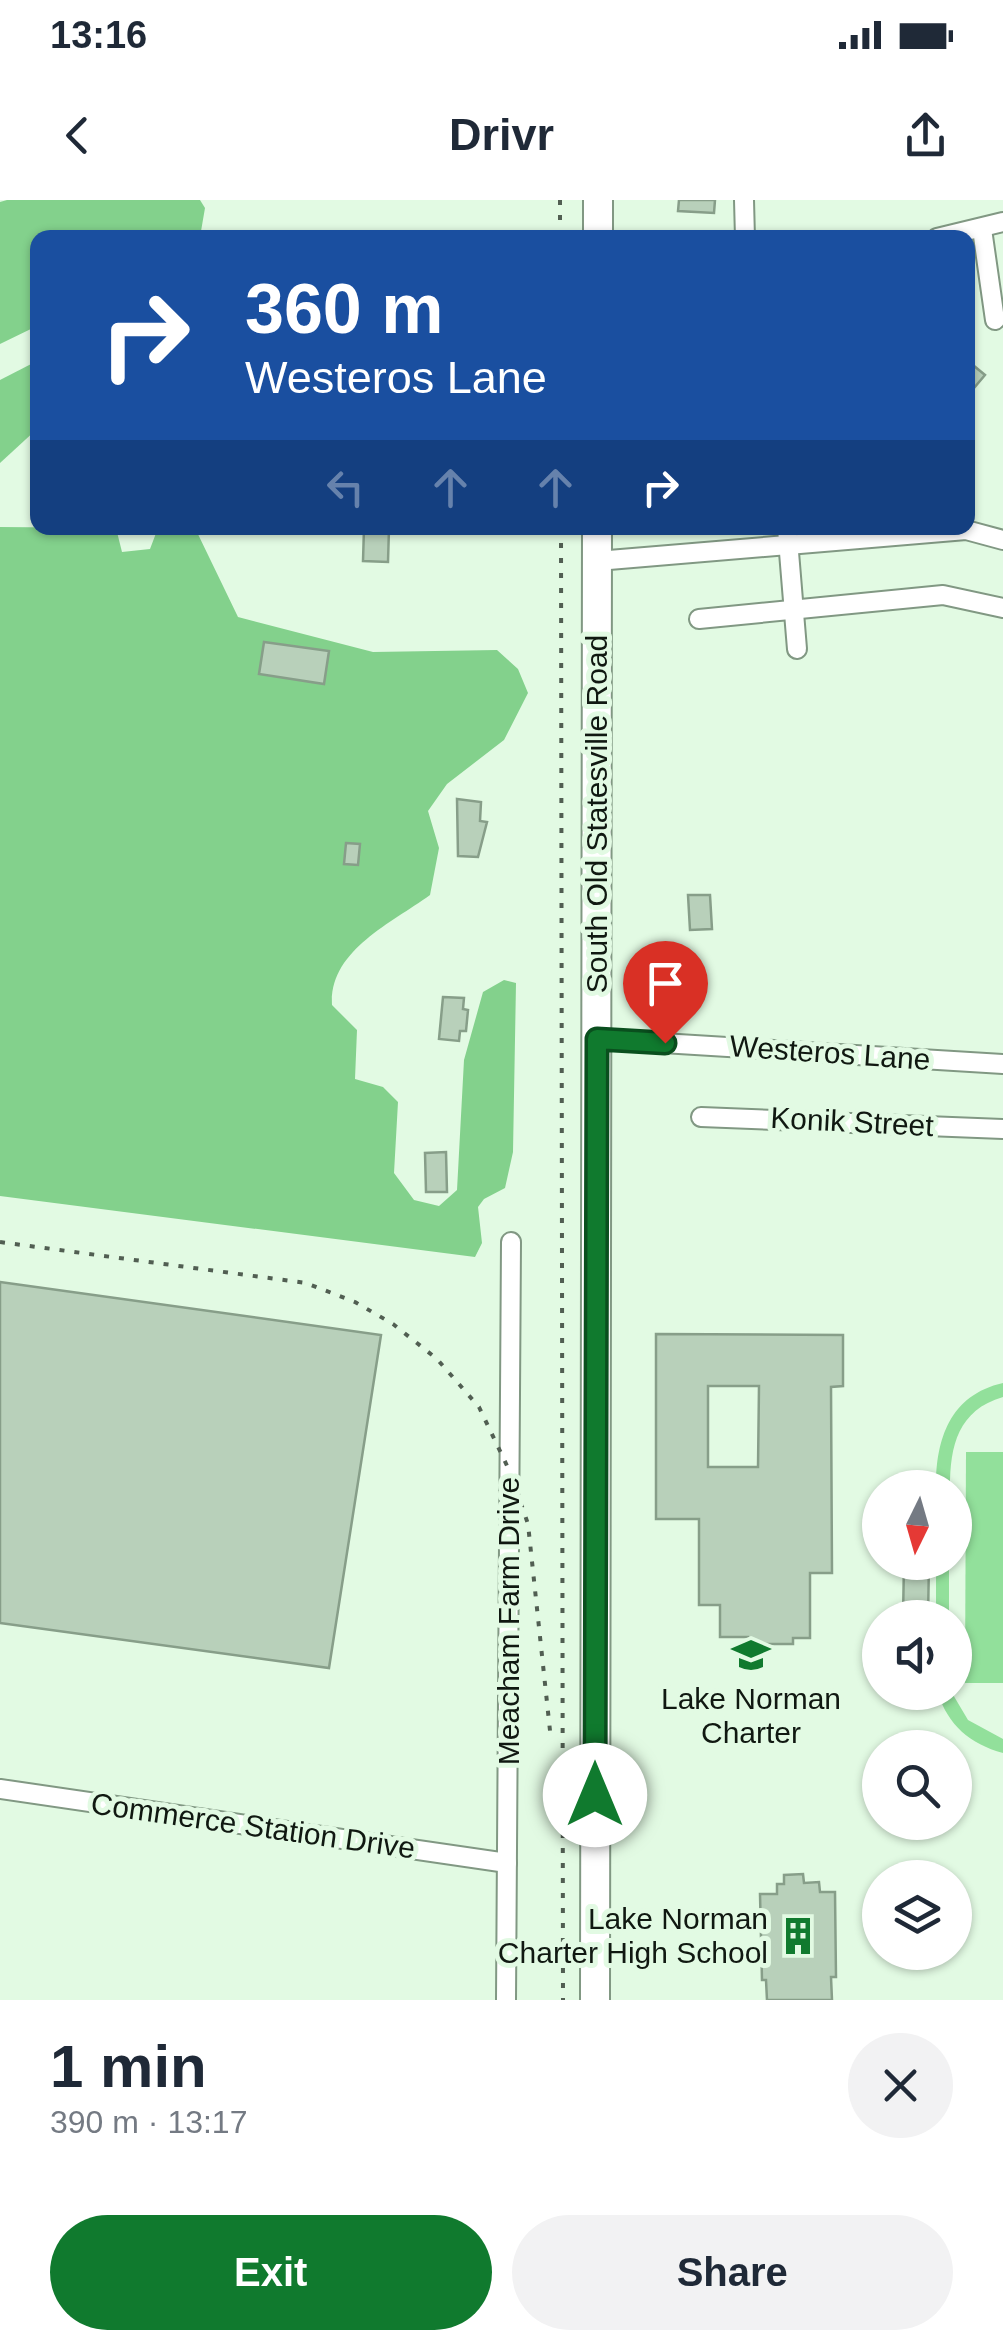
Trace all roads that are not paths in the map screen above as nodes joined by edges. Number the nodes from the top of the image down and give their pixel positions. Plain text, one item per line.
1 (598, 200) edge
2 (744, 200) edge
3 (1003, 222) edge
4 (982, 229) junction
5 (598, 230) edge
6 (744, 230) edge
7 (975, 230) edge
8 (995, 320) dead end
9 (975, 532) edge
10 (597, 535) edge
11 (788, 535) edge
12 (917, 535) edge
13 (1003, 540) edge
14 (789, 548) junction
15 (597, 561) junction
16 (1003, 608) edge
17 (795, 610) junction
18 (699, 619) dead end
19 (797, 649) dead end
20 (597, 1039) junction
21 (1003, 1064) edge
22 (701, 1117) dead end
23 (1003, 1129) edge
24 (511, 1242) dead end
25 (0, 1789) edge
26 (506, 1862) junction
27 (506, 2000) edge
28 (595, 2000) edge

1 - 5 main road
2 - 6 street
3 - 4 street
4 - 7 street
4 - 8 street
9 - 13 street
10 - 15 main road, South Old Statesville Road
11 - 14 street
12 - 14 street
14 - 15 street
14 - 17 street
15 - 20 main road, South Old Statesville Road
16 - 17 street
17 - 18 street
17 - 19 street
20 - 21 street, Westeros Lane
20 - 28 main road, South Old Statesville Road
22 - 23 street, Konik Street
24 - 26 street, Meacham Farm Drive
25 - 26 street, Commerce Station Drive
26 - 27 street, Meacham Farm Drive

